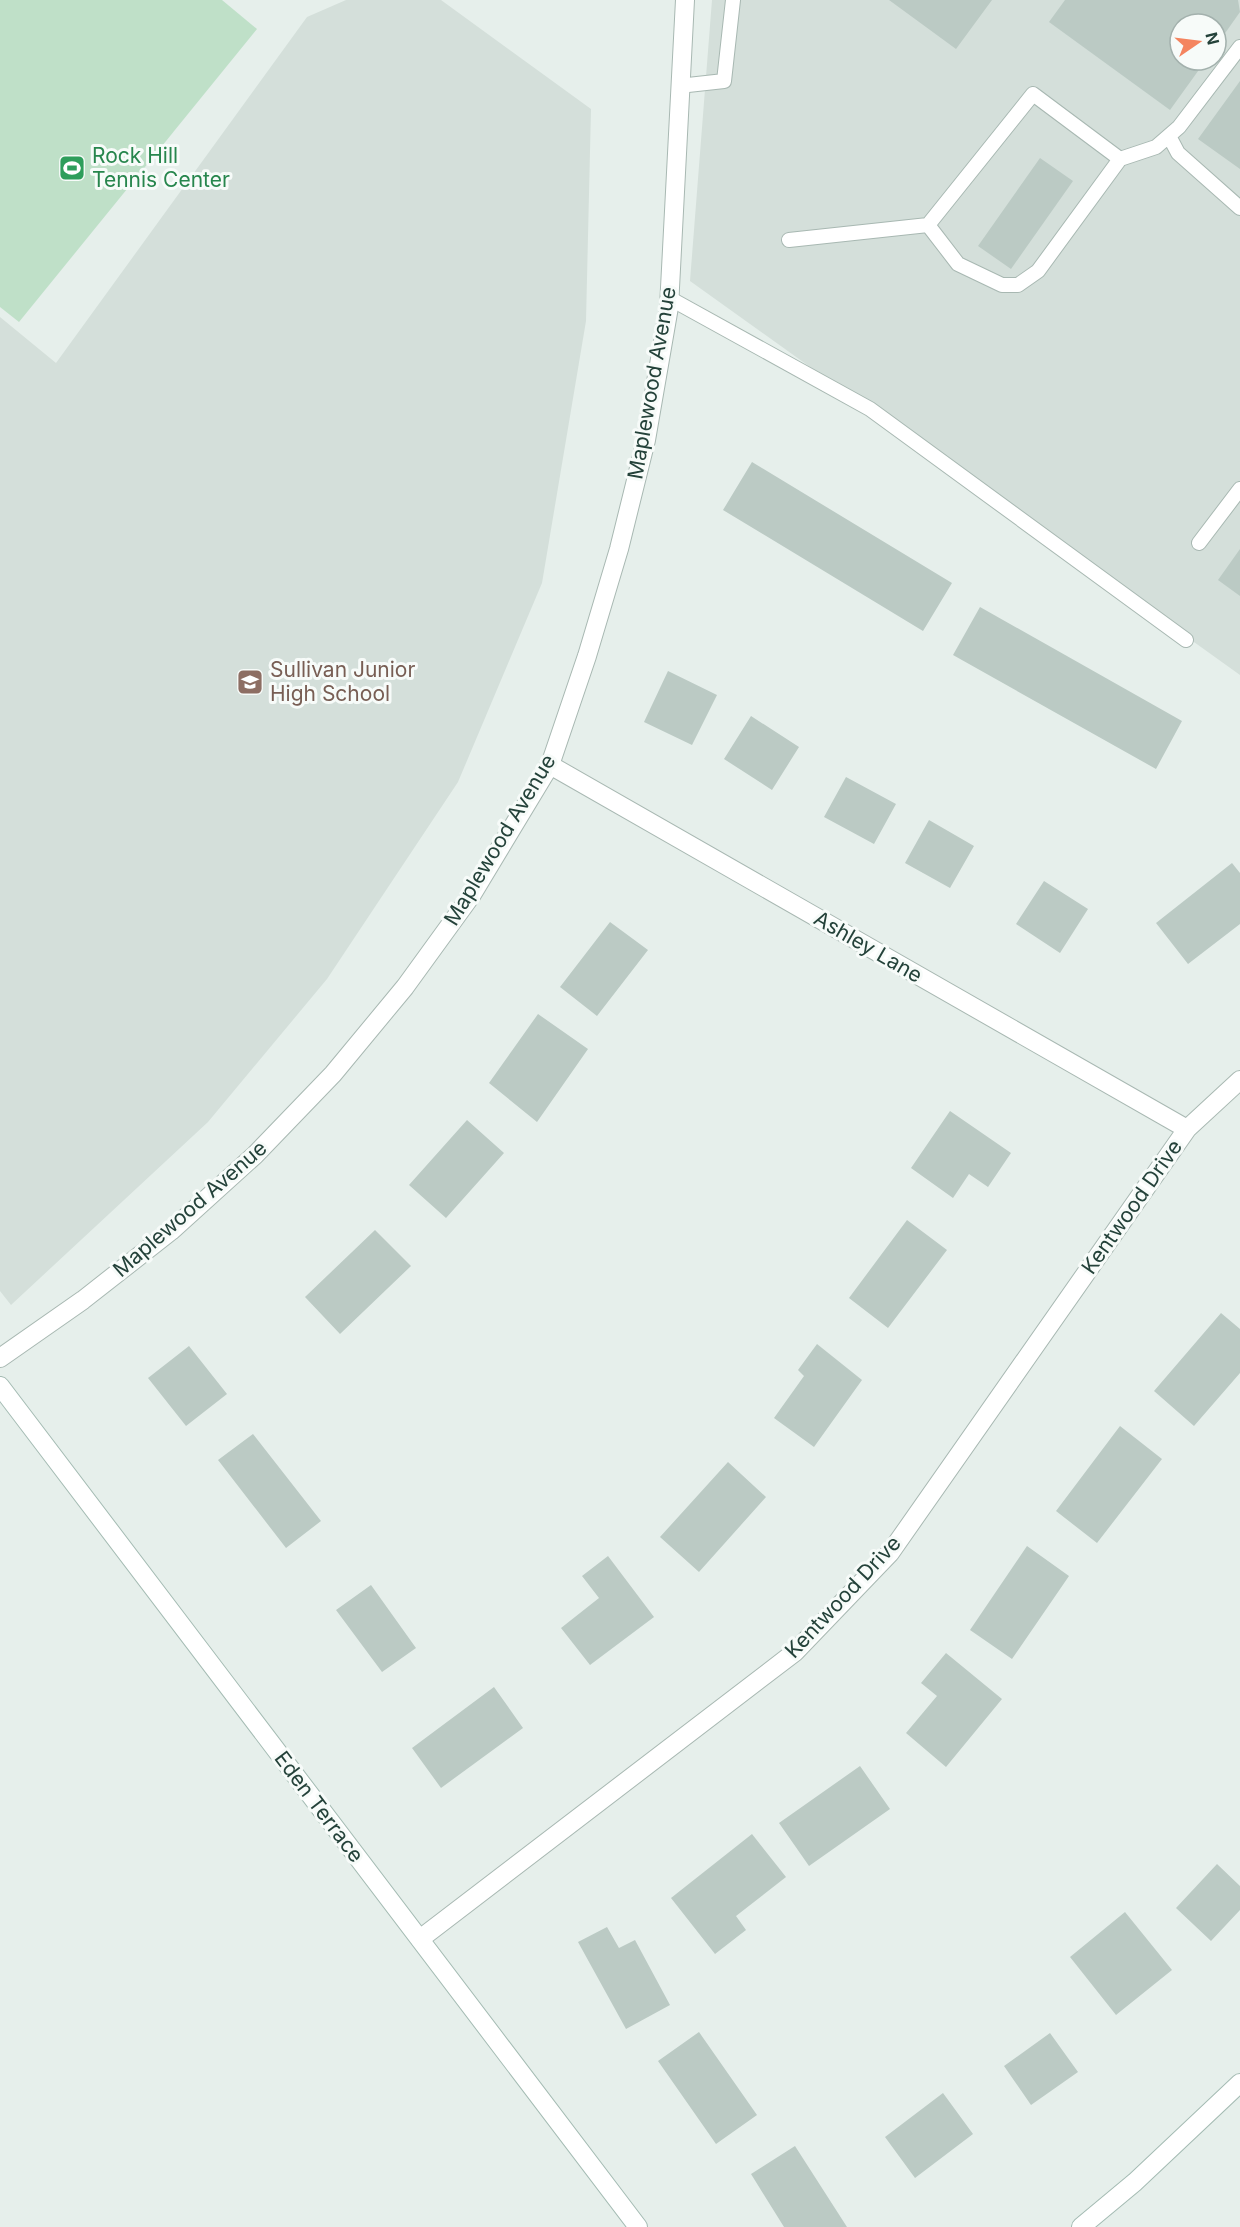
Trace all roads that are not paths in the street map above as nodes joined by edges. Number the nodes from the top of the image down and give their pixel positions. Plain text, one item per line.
1 (685, 0) edge
2 (733, 0) edge
3 (1240, 47) edge
4 (679, 86) junction
5 (1169, 136) junction
6 (1120, 159) junction
7 (1240, 208) edge
8 (928, 225) junction
9 (789, 240) dead end
10 (669, 298) junction
11 (1240, 489) edge
12 (1199, 543) dead end
13 (1186, 640) dead end
14 (550, 765) junction
15 (1240, 1080) edge
16 (1187, 1129) junction
17 (0, 1358) edge
18 (0, 1386) edge
19 (420, 1939) junction
20 (1240, 2084) edge
21 (638, 2227) edge
22 (1081, 2227) edge

1 - 4 street, Maplewood Avenue
2 - 4 lane
3 - 5 lane
4 - 10 street, Maplewood Avenue
5 - 6 lane
5 - 7 lane
6 - 8 lane
6 - 8 lane
8 - 9 lane
10 - 13 lane
10 - 14 street, Maplewood Avenue
11 - 12 lane
14 - 16 street, Ashley Lane
14 - 17 street, Maplewood Avenue
15 - 16 street, Kentwood Drive
16 - 19 street, Kentwood Drive
18 - 19 street, Eden Terrace
19 - 21 street, Eden Terrace
20 - 22 street

